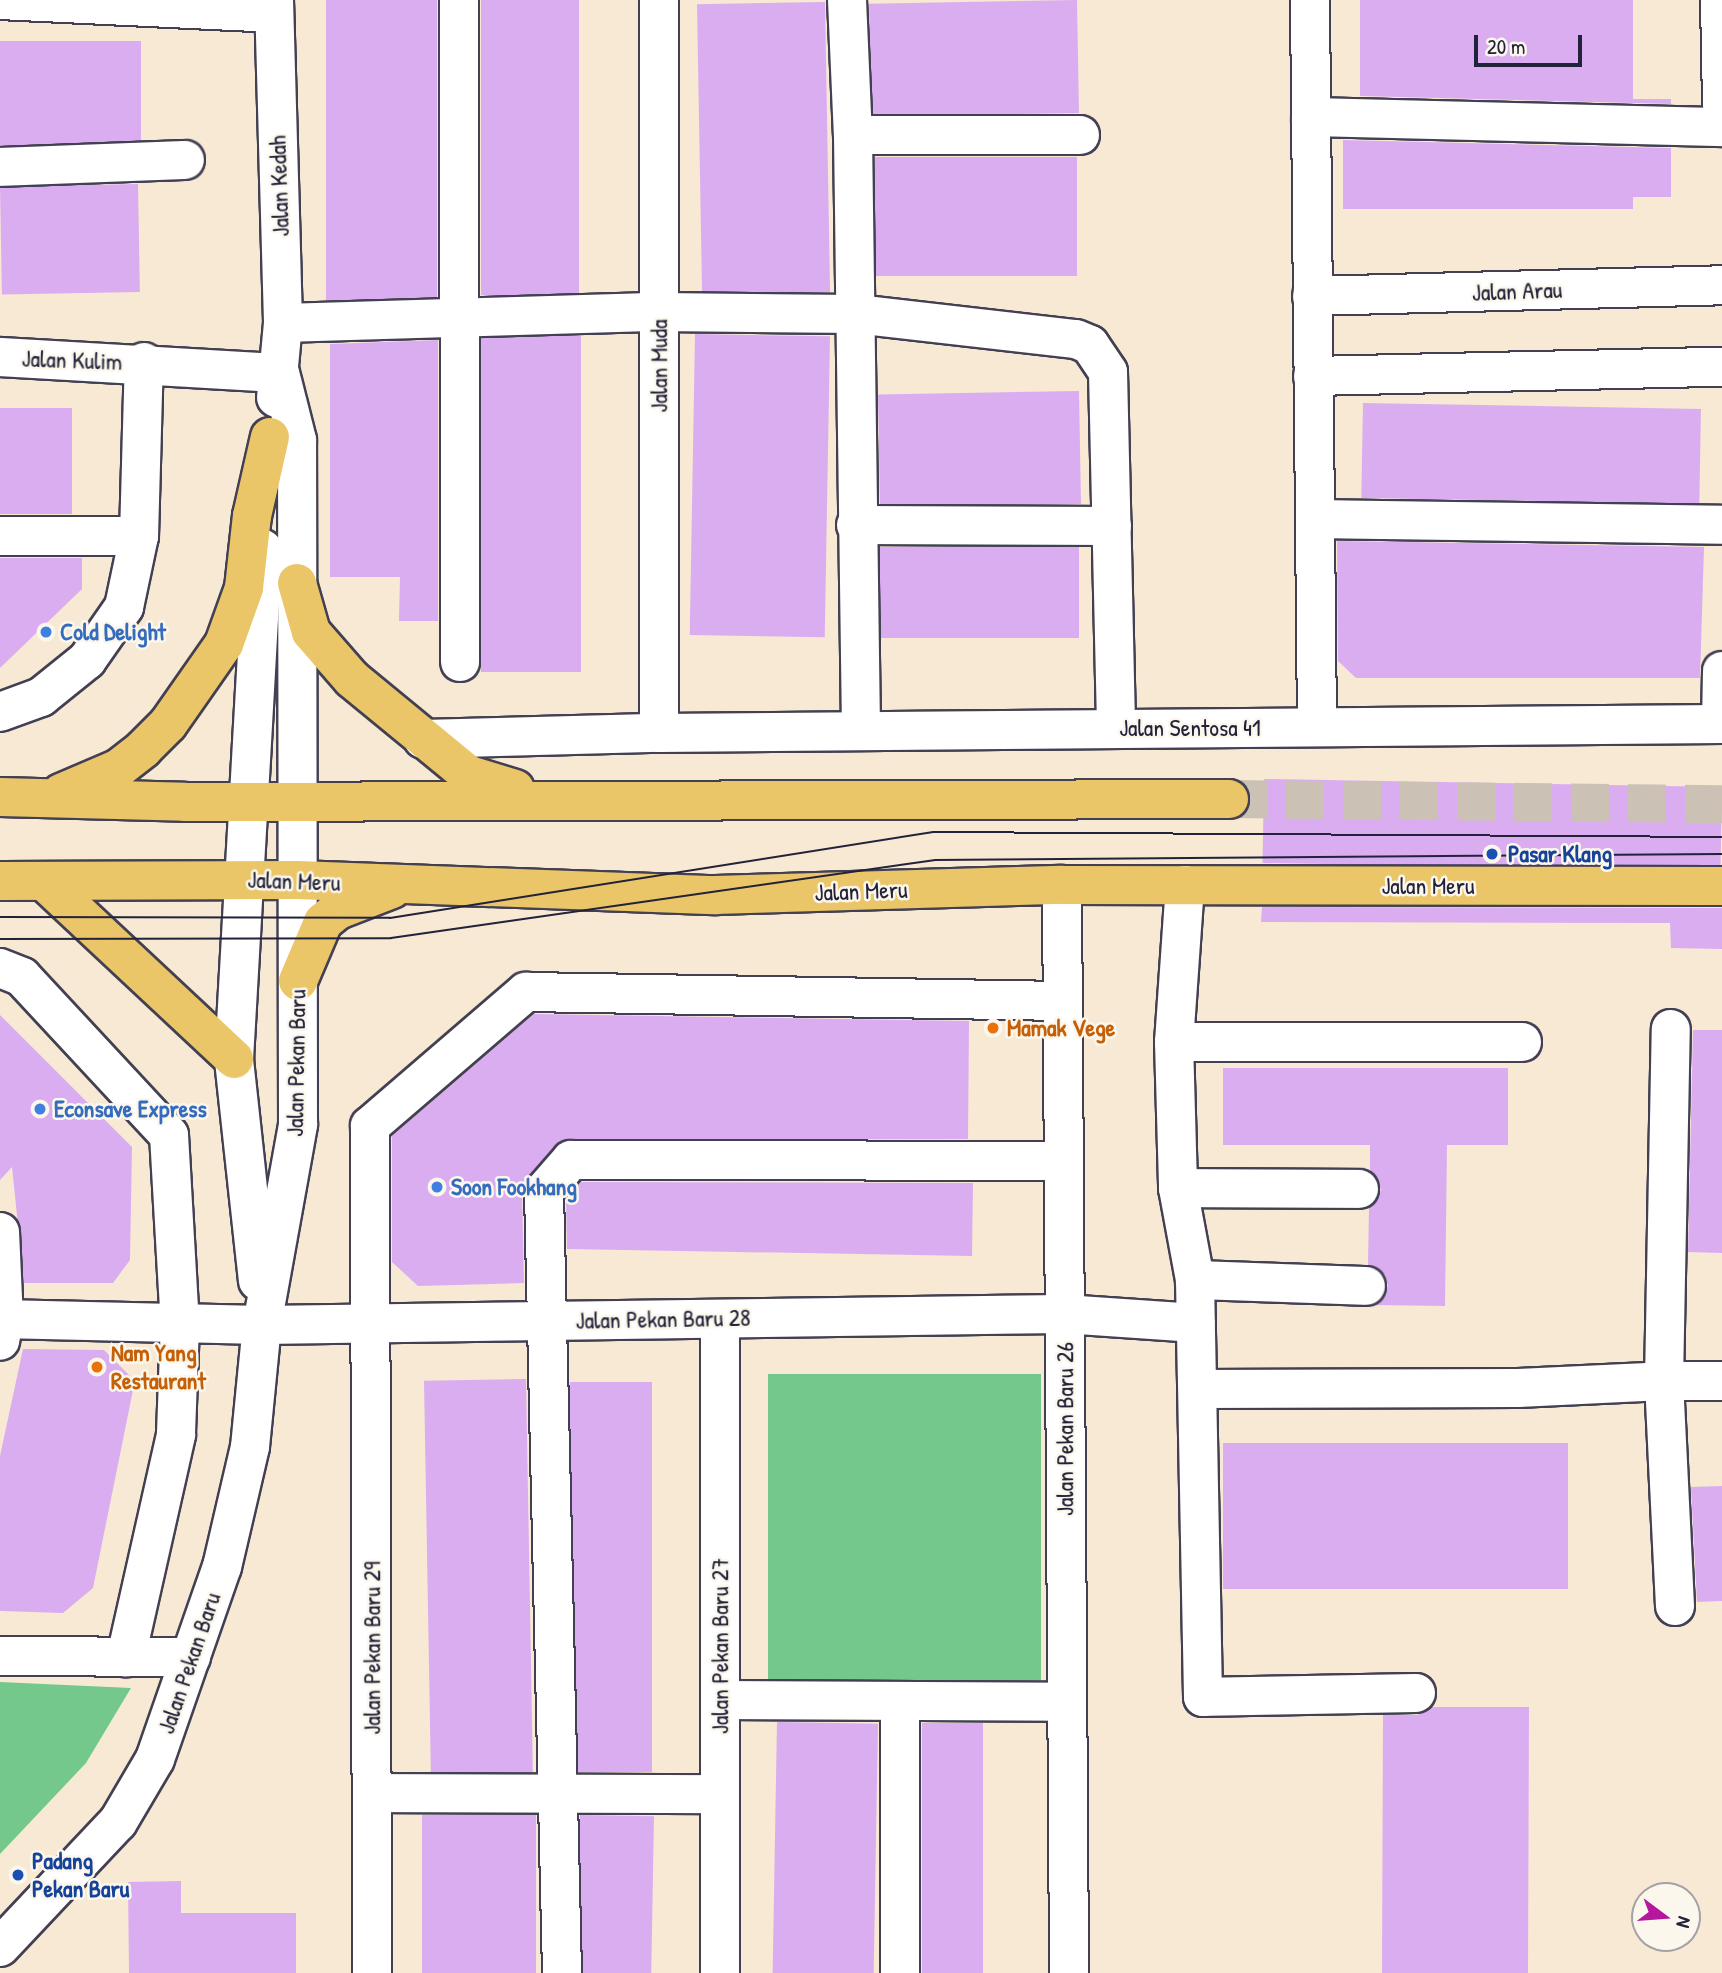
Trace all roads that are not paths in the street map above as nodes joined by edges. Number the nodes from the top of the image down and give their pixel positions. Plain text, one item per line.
1 (0, 0) edge
2 (459, 0) edge
3 (659, 0) edge
4 (847, 0) edge
5 (1310, 0) edge
6 (1720, 2) edge
7 (274, 6) edge
8 (1722, 106) edge
9 (1311, 117) junction
10 (1722, 127) edge
11 (853, 135) junction
12 (1080, 135) dead end
13 (185, 160) dead end
14 (0, 167) edge
15 (1722, 285) edge
16 (1312, 296) junction
17 (659, 312) junction
18 (856, 314) junction
19 (458, 317) junction
20 (283, 323) junction
21 (0, 357) edge
22 (144, 362) junction
23 (1722, 367) edge
24 (280, 373) junction
25 (1313, 376) junction
26 (270, 437) junction
27 (1317, 519) junction
28 (856, 525) junction
29 (1722, 525) edge
30 (1112, 526) junction
31 (0, 536) edge
32 (139, 536) junction
33 (297, 583) junction
34 (460, 662) dead end
35 (1722, 671) edge
36 (0, 712) edge
37 (1721, 724) edge
38 (1317, 727) junction
39 (1116, 729) junction
40 (861, 732) junction
41 (659, 733) junction
42 (423, 739) junction
43 (0, 796) edge
44 (298, 799) junction
45 (547, 799) junction
46 (1229, 799) tunnel mouth
47 (248, 800) junction
48 (245, 879) junction
49 (297, 880) junction
50 (0, 881) edge
51 (44, 882) junction
52 (403, 885) junction
53 (1062, 886) junction
54 (1185, 886) junction
55 (1722, 886) edge
56 (0, 968) edge
57 (298, 981) junction
58 (1061, 1001) junction
59 (1671, 1029) dead end
60 (1174, 1042) junction
61 (1522, 1042) dead end
62 (234, 1059) junction
63 (1062, 1161) junction
64 (1178, 1188) junction
65 (1359, 1189) dead end
66 (0, 1232) edge
67 (1195, 1280) junction
68 (1366, 1286) dead end
69 (1064, 1314) junction
70 (720, 1319) junction
71 (550, 1321) junction
72 (372, 1323) junction
73 (1196, 1323) junction
74 (180, 1324) junction
75 (262, 1325) junction
76 (1, 1326) edge
77 (1664, 1381) junction
78 (1722, 1381) edge
79 (1198, 1389) junction
80 (1675, 1606) dead end
81 (0, 1656) edge
82 (126, 1657) junction
83 (191, 1657) junction
84 (1416, 1693) dead end
85 (720, 1700) junction
86 (1066, 1702) junction
87 (900, 1703) junction
88 (372, 1793) junction
89 (559, 1794) junction
90 (720, 1794) junction
91 (0, 1947) edge
92 (372, 1973) edge
93 (562, 1973) edge
94 (720, 1973) edge
95 (900, 1973) edge
96 (1069, 1973) edge

1 - 7 street
2 - 19 street
3 - 17 street, Jalan Muda
4 - 11 street
5 - 9 street
6 - 8 street
7 - 20 street, Jalan Kedah
9 - 10 street
9 - 16 street
11 - 12 street
11 - 18 street
13 - 14 street
15 - 16 street, Jalan Arau
16 - 25 street
17 - 18 street
17 - 19 street
17 - 41 street, Jalan Muda
18 - 28 street
18 - 30 street
19 - 20 street
19 - 34 street
20 - 24 street, Jalan Kedah
21 - 22 street, Jalan Kulim
22 - 24 street, Jalan Kulim
22 - 32 street
23 - 25 street
24 - 26 street, Jalan Pekan Baru
24 - 33 street, Jalan Pekan Baru
25 - 27 street
26 - 43 highway
26 - 47 street, Jalan Pekan Baru
27 - 29 street
27 - 38 street
28 - 30 street
28 - 40 street
30 - 39 street
31 - 32 street
32 - 36 street
33 - 42 highway
33 - 44 street, Jalan Pekan Baru
35 - 37 street
37 - 38 street, Jalan Sentosa 41
38 - 39 street, Jalan Sentosa 41
39 - 40 street, Jalan Sentosa 41
40 - 41 street, Jalan Sentosa 41
41 - 42 street, Jalan Sentosa 41
42 - 45 highway
43 - 47 highway
44 - 45 highway
44 - 47 highway
44 - 49 street, Jalan Pekan Baru
45 - 46 highway
47 - 48 street, Jalan Pekan Baru
48 - 49 highway, Jalan Meru
48 - 51 highway, Jalan Meru
48 - 62 street, Jalan Pekan Baru
49 - 52 highway, Jalan Meru
49 - 57 street, Jalan Pekan Baru
50 - 51 highway, Jalan Meru
51 - 62 highway
52 - 53 highway, Jalan Meru
52 - 57 highway
53 - 54 highway, Jalan Meru
53 - 58 street, Jalan Pekan Baru 26
54 - 55 highway, Jalan Meru
54 - 60 street
56 - 74 street
57 - 75 street, Jalan Pekan Baru
58 - 63 street, Jalan Pekan Baru 26
58 - 72 street, Jalan Pekan Baru 29
59 - 77 street
60 - 61 street
60 - 64 street
62 - 75 street, Jalan Pekan Baru
63 - 69 street, Jalan Pekan Baru 26
63 - 71 street
64 - 65 street
64 - 67 street
66 - 76 street
67 - 68 street
67 - 73 street
69 - 70 street, Jalan Pekan Baru 28
69 - 73 street, Jalan Pekan Baru 28
69 - 86 street, Jalan Pekan Baru 26
70 - 71 street, Jalan Pekan Baru 28
70 - 85 street, Jalan Pekan Baru 27
71 - 72 street, Jalan Pekan Baru 28
71 - 89 street
72 - 75 street, Jalan Pekan Baru 28
72 - 88 street, Jalan Pekan Baru 29
73 - 79 street
74 - 75 street, Jalan Pekan Baru 28
74 - 76 street, Jalan Pekan Baru 28
74 - 82 street
75 - 83 street, Jalan Pekan Baru
77 - 78 street
77 - 79 street
77 - 80 street
79 - 84 street
81 - 82 street
82 - 83 street
83 - 91 street, Jalan Pekan Baru
85 - 87 street
85 - 90 street, Jalan Pekan Baru 27
86 - 87 street
86 - 96 street, Jalan Pekan Baru 26
87 - 95 street
88 - 89 street
88 - 92 street, Jalan Pekan Baru 29
89 - 90 street
89 - 93 street
90 - 94 street, Jalan Pekan Baru 27

